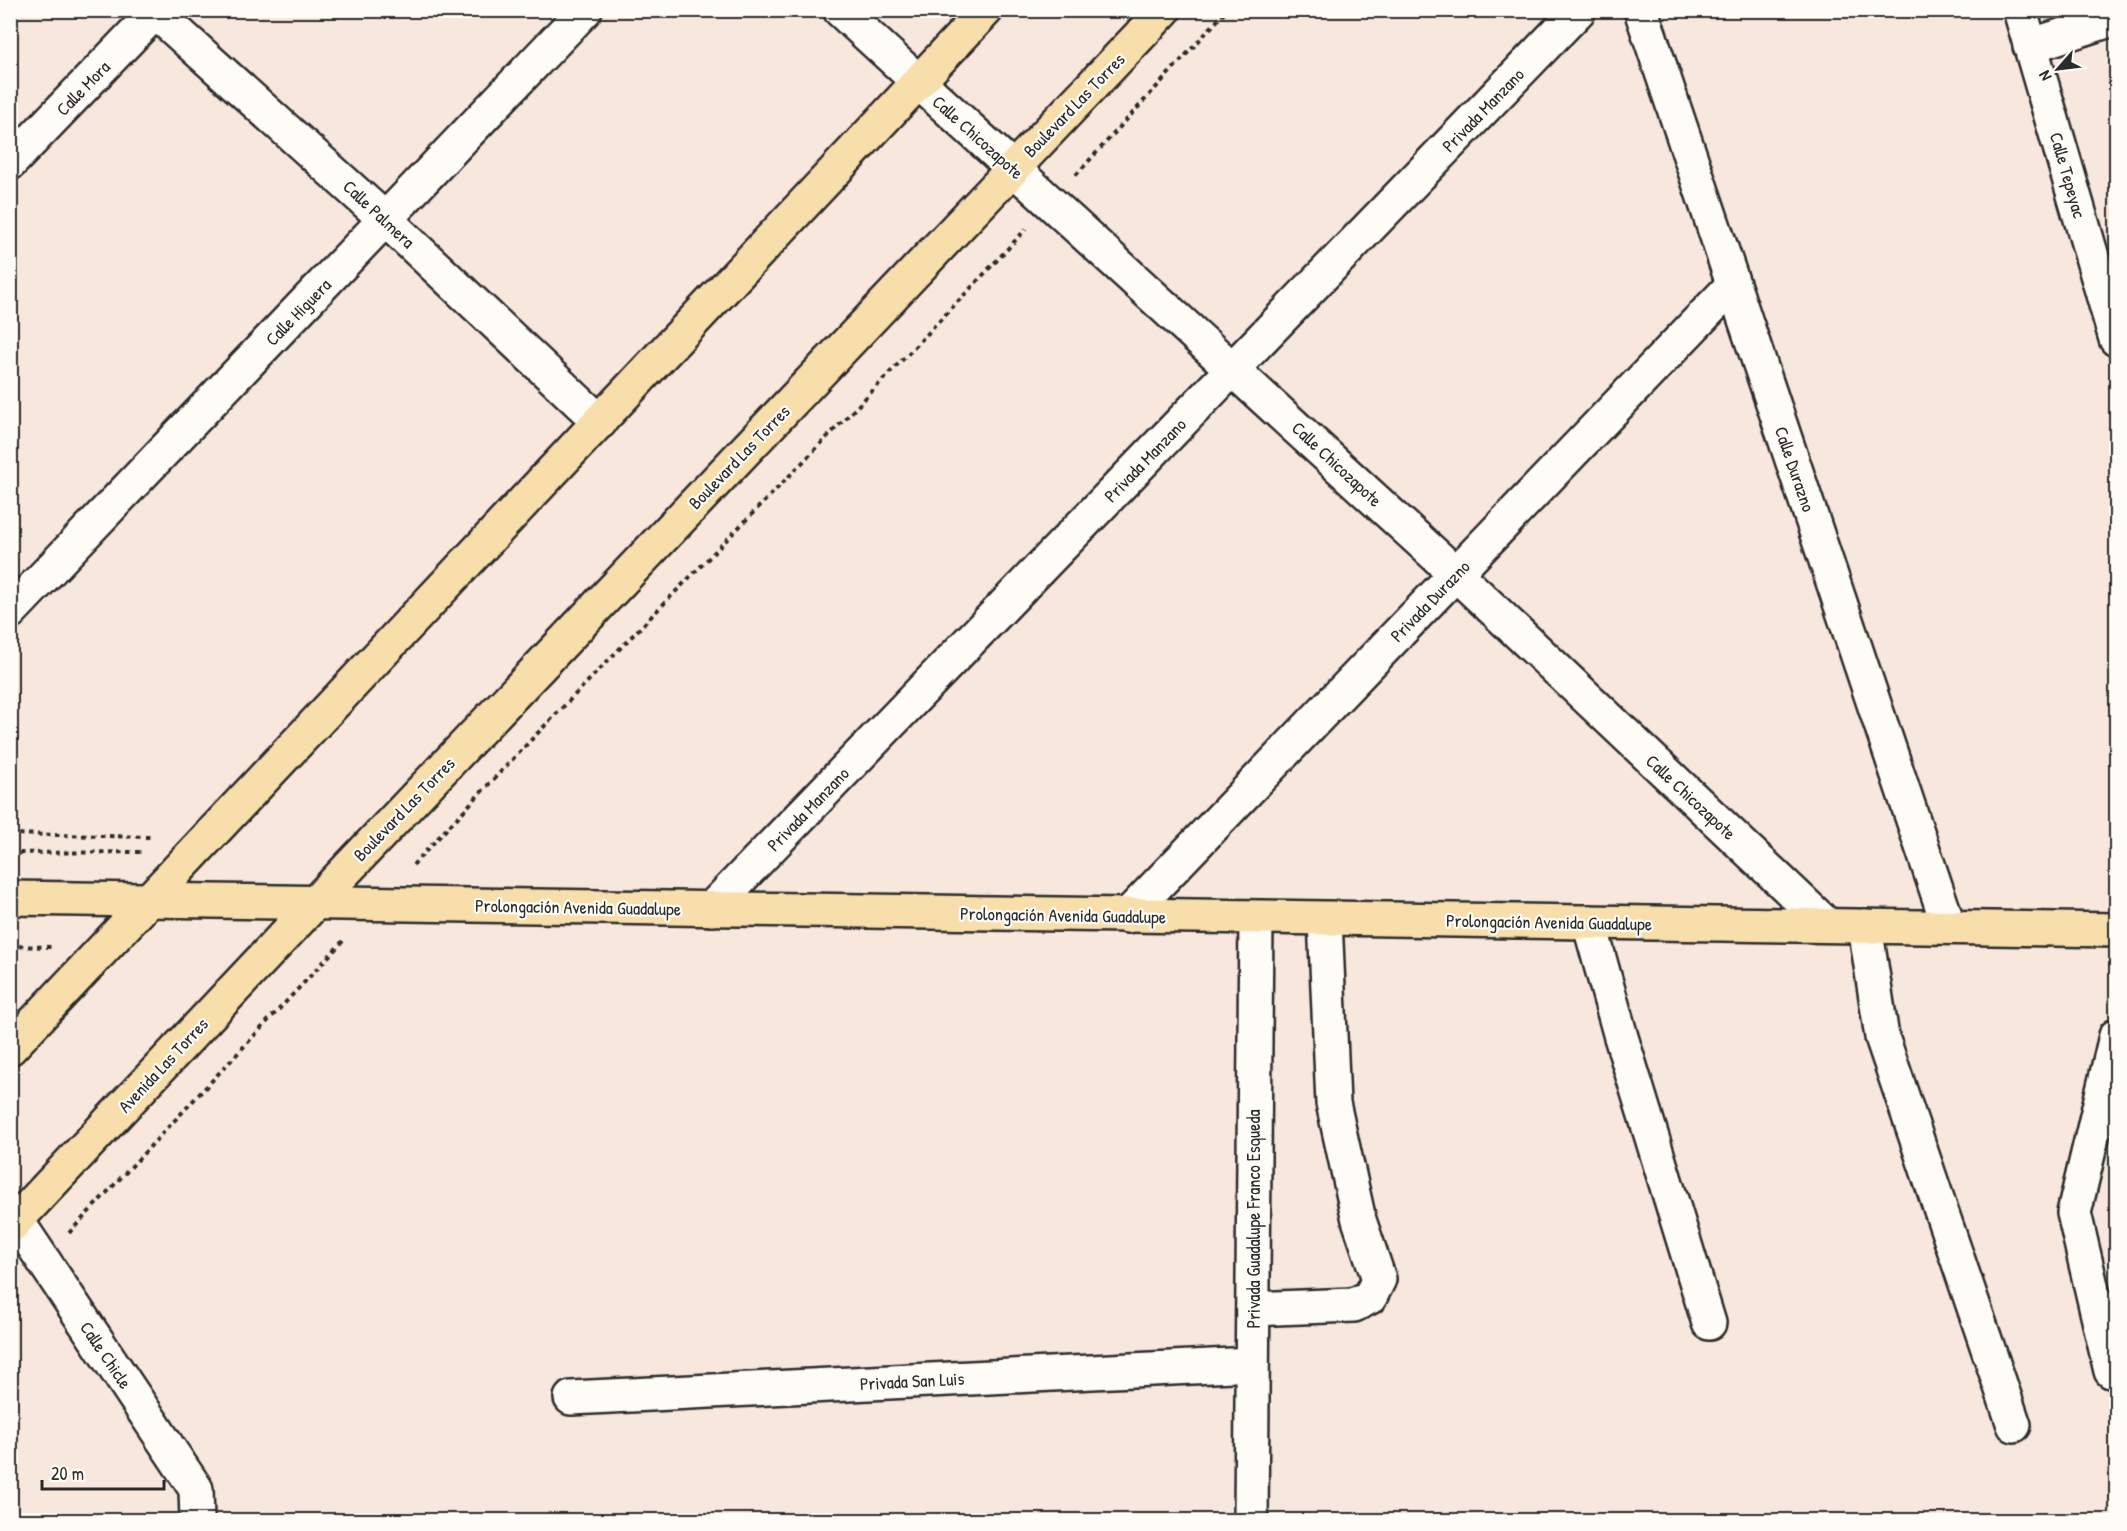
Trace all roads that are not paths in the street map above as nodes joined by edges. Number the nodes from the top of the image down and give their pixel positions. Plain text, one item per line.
1 (585, 10) edge
2 (840, 10) edge
3 (986, 10) edge
4 (1164, 10) edge
5 (1579, 10) edge
6 (1641, 10) edge
7 (2020, 10) edge
8 (155, 11) edge
9 (2116, 18) edge
10 (2030, 46) junction
11 (918, 83) junction
12 (10, 163) edge
13 (1013, 169) junction
14 (386, 220) junction
15 (1733, 285) junction
16 (2116, 339) edge
17 (1233, 369) junction
18 (600, 422) junction
19 (1456, 574) junction
20 (10, 612) edge
21 (10, 898) edge
22 (149, 900) junction
23 (315, 903) junction
24 (711, 909) junction
25 (1127, 916) junction
26 (1256, 918) junction
27 (1325, 919) junction
28 (1589, 922) junction
29 (1827, 925) junction
30 (1865, 926) junction
31 (1949, 927) junction
32 (2116, 930) edge
33 (2116, 1036) edge
34 (10, 1048) edge
35 (14, 1224) edge
36 (1253, 1309) junction
37 (1709, 1323) dead end
38 (1252, 1364) junction
39 (2111, 1371) dead end
40 (571, 1398) dead end
41 (2014, 1425) dead end
42 (197, 1521) edge
43 (1251, 1521) edge

1 - 14 street, Calle Higuera
2 - 11 street, Calle Chicozapote
3 - 11 main road
4 - 13 main road, Boulevard Las Torres
5 - 17 street, Privada Manzano
6 - 15 street, Calle Durazno
7 - 10 street, Calle Tepeyac
8 - 12 street, Calle Mora
8 - 14 street, Calle Palmera
9 - 10 street
10 - 16 street, Calle Tepeyac
11 - 13 street, Calle Chicozapote
11 - 18 main road
13 - 17 street, Calle Chicozapote
13 - 23 main road, Boulevard Las Torres
14 - 18 street, Calle Palmera
14 - 20 street, Calle Higuera
15 - 19 street, Privada Durazno
15 - 31 street, Calle Durazno
17 - 19 street, Calle Chicozapote
17 - 24 street, Privada Manzano
18 - 22 main road
19 - 25 street, Privada Durazno
19 - 29 street, Calle Chicozapote
21 - 22 main road, Prolongación Avenida Guadalupe
22 - 23 main road, Prolongación Avenida Guadalupe
22 - 34 main road
23 - 24 main road, Prolongación Avenida Guadalupe
23 - 35 main road, Avenida Las Torres
24 - 25 main road, Prolongación Avenida Guadalupe
25 - 26 main road, Prolongación Avenida Guadalupe
26 - 27 main road, Prolongación Avenida Guadalupe
26 - 36 street, Privada Guadalupe Franco Esqueda
27 - 28 main road, Prolongación Avenida Guadalupe
27 - 36 street
28 - 29 main road, Prolongación Avenida Guadalupe
28 - 37 street
29 - 30 main road, Prolongación Avenida Guadalupe
30 - 31 main road, Prolongación Avenida Guadalupe
30 - 41 street
31 - 32 main road, Prolongación Avenida Guadalupe
33 - 39 street
35 - 42 street, Calle Chicle
36 - 38 street, Privada Guadalupe Franco Esqueda
38 - 40 street, Privada San Luis
38 - 43 street, Privada Guadalupe Franco Esqueda

